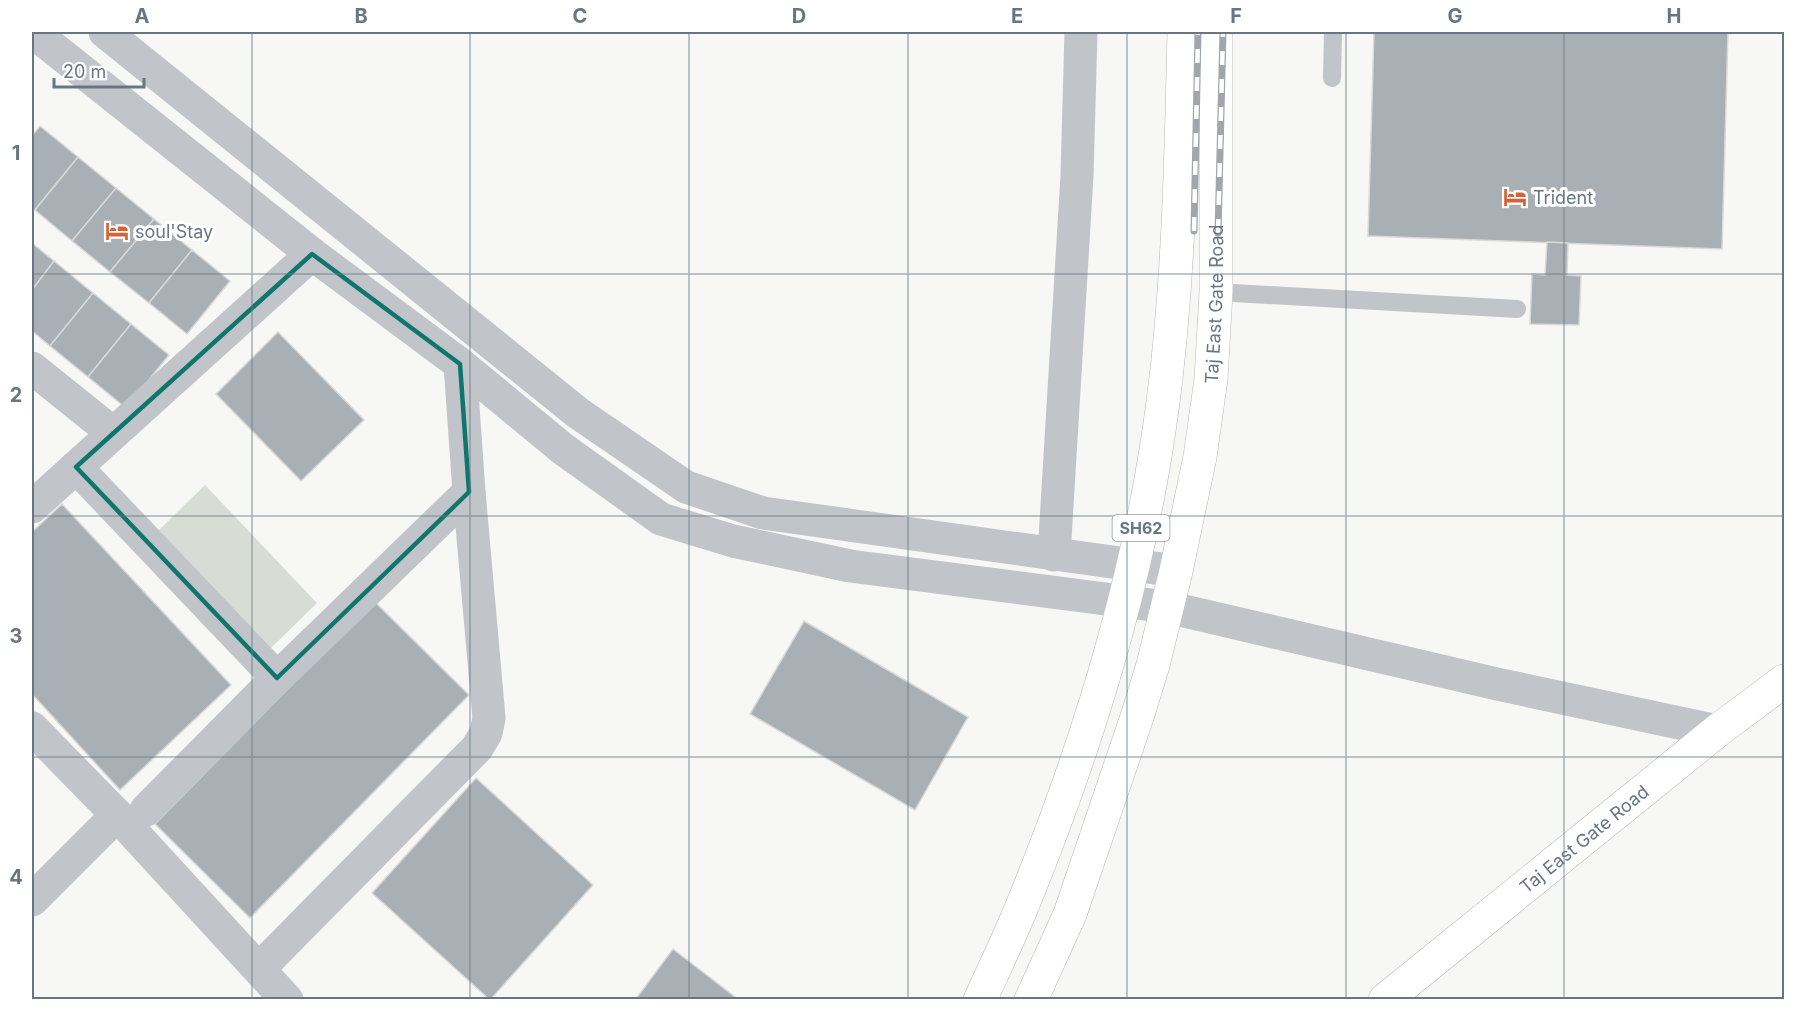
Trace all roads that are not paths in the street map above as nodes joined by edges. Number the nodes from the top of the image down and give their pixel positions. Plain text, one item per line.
1 (33, 32) edge
2 (105, 32) edge
3 (1081, 32) edge
4 (1184, 32) edge
5 (1216, 32) edge
6 (1333, 32) edge
7 (1332, 78) dead end
8 (312, 254) junction
9 (1216, 292) junction
10 (1517, 309) dead end
11 (460, 364) junction
12 (32, 369) edge
13 (113, 434) junction
14 (76, 467) junction
15 (469, 492) junction
16 (32, 507) edge
17 (1054, 555) junction
18 (1133, 565) junction
19 (1176, 571) junction
20 (1126, 601) junction
21 (1167, 607) junction
22 (277, 678) junction
23 (1785, 681) edge
24 (32, 728) edge
25 (1717, 731) junction
26 (132, 812) junction
27 (32, 900) edge
28 (260, 969) junction
29 (287, 999) edge
30 (980, 999) edge
31 (1031, 999) edge
32 (1385, 999) edge

1 - 8 street
2 - 17 street
3 - 17 street
4 - 18 main road, SH62
5 - 9 main road, Taj East Gate Road / SH62
6 - 7 lane
8 - 11 street
8 - 13 street
9 - 10 lane
9 - 19 main road, Taj East Gate Road / SH62
11 - 15 street
11 - 20 street
12 - 13 street
13 - 14 street
14 - 16 street
14 - 22 street
15 - 22 street
15 - 28 street
17 - 18 street
18 - 19 street
18 - 20 main road, SH62
19 - 21 main road, SH62
20 - 21 street
20 - 30 main road, SH62
21 - 25 street
21 - 31 main road, SH62
22 - 26 street
23 - 25 main road, Taj East Gate Road
24 - 26 street
25 - 32 main road, Taj East Gate Road
26 - 27 street
26 - 28 street
28 - 29 street

